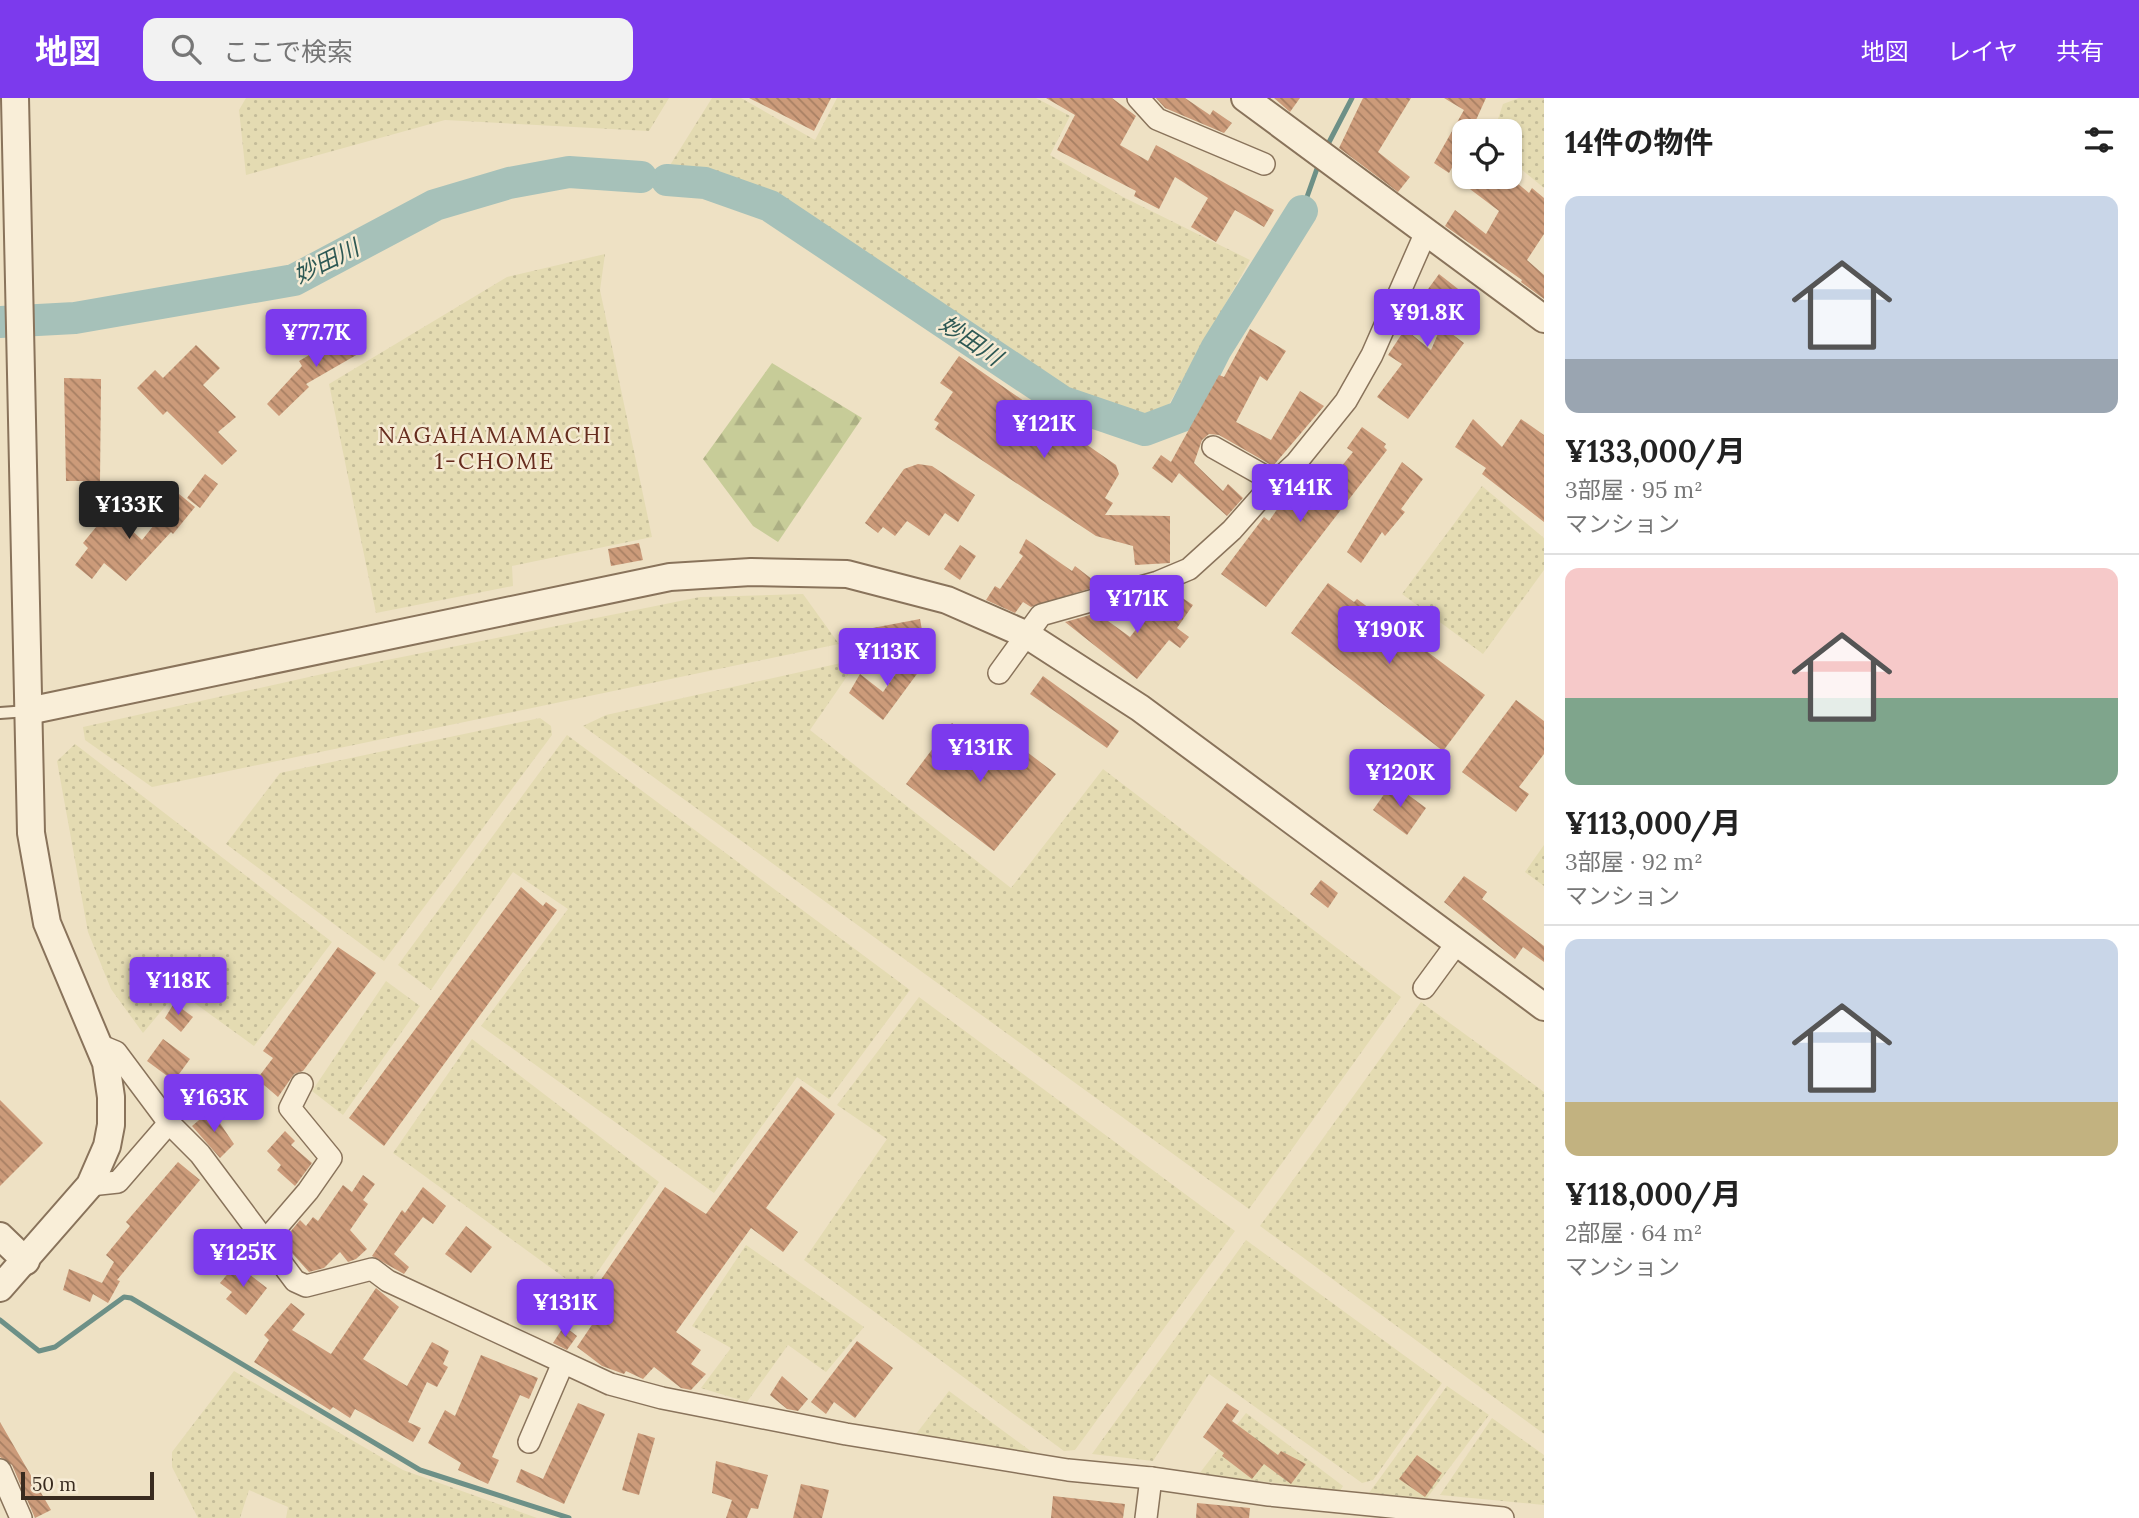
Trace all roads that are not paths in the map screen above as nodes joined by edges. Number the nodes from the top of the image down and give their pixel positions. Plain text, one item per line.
1 (15, 98) edge
2 (1138, 98) edge
3 (1245, 98) edge
4 (1264, 164) dead end
5 (1426, 232) junction
6 (1544, 319) edge
7 (1213, 447) dead end
8 (1275, 482) junction
9 (1027, 635) junction
10 (999, 673) dead end
11 (28, 712) junction
12 (0, 713) edge
13 (1457, 943) junction
14 (1424, 988) dead end
15 (1544, 1007) edge
16 (99, 1045) junction
17 (302, 1084) dead end
18 (169, 1123) junction
19 (90, 1185) junction
20 (0, 1236) edge
21 (265, 1241) junction
22 (26, 1261) junction
23 (1, 1286) edge
24 (563, 1363) junction
25 (529, 1442) dead end
26 (0, 1470) edge
27 (1151, 1478) junction
28 (21, 1518) edge
29 (1146, 1518) edge
30 (1503, 1518) edge

1 - 11 street
2 - 4 street
3 - 5 street
5 - 6 street
5 - 8 street
7 - 8 street
8 - 9 street
9 - 10 street
9 - 11 street
9 - 13 street
11 - 12 lane
11 - 16 street
13 - 14 street
13 - 15 street
16 - 18 street
16 - 19 street
17 - 21 street
18 - 19 street
18 - 21 street
19 - 22 street
20 - 22 street
21 - 24 street
22 - 23 street
24 - 25 street
24 - 27 street
26 - 28 street
27 - 29 street
27 - 30 street

